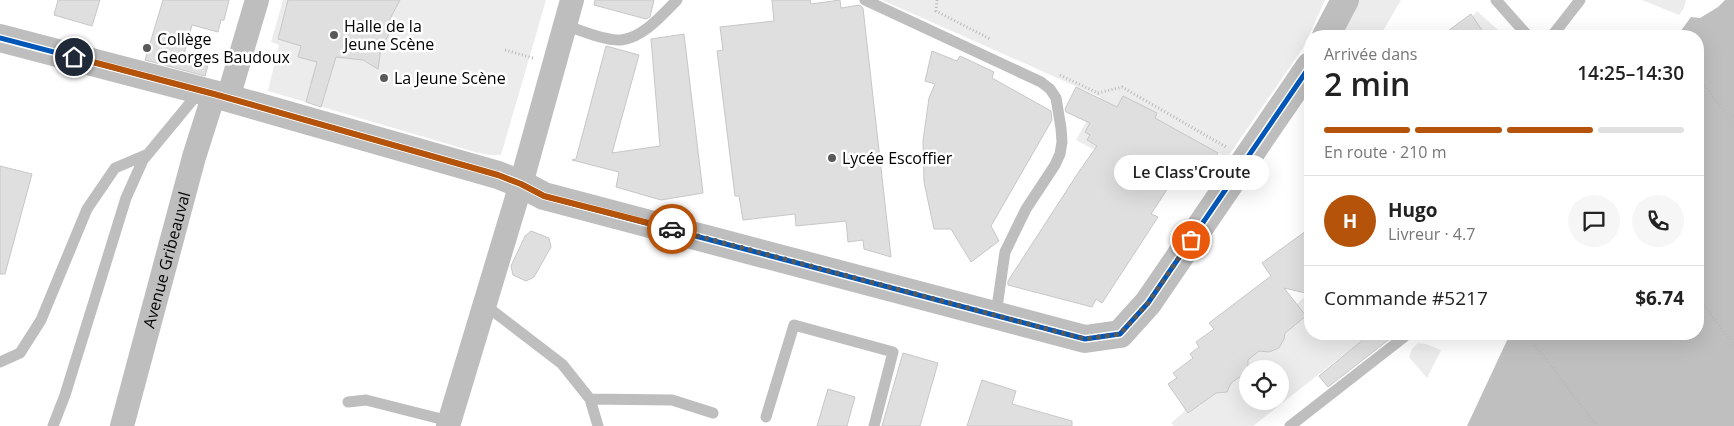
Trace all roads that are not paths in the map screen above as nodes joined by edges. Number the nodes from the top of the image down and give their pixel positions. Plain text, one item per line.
1 (257, 0) edge
2 (564, 0) edge
3 (572, 0) edge
4 (677, 0) edge
5 (864, 0) edge
6 (1345, 0) edge
7 (1496, 0) edge
8 (1580, 0) edge
9 (565, 25) junction
10 (1329, 30) edge
11 (1523, 30) edge
12 (1557, 30) edge
13 (0, 38) edge
14 (1304, 75) edge
15 (214, 94) junction
16 (148, 154) junction
17 (509, 179) junction
18 (485, 305) junction
19 (996, 314) junction
20 (1400, 340) edge
21 (0, 362) edge
22 (590, 399) junction
23 (348, 402) dead end
24 (713, 413) dead end
25 (766, 417) dead end
26 (449, 423) edge
27 (53, 426) edge
28 (122, 426) edge
29 (598, 426) edge
30 (874, 426) edge
31 (1290, 426) edge

1 - 15 street, Avenue Gribeauval
2 - 17 street
3 - 9 street
4 - 9 lane
5 - 19 lane
6 - 10 street
7 - 11 lane
8 - 12 lane
9 - 17 street
13 - 15 street
14 - 19 street
15 - 16 lane
15 - 17 street
15 - 28 street, Avenue Gribeauval
16 - 21 lane
16 - 27 lane
17 - 18 street
17 - 19 street
18 - 22 lane
18 - 26 street
20 - 31 lane
22 - 24 lane
22 - 29 lane
23 - 26 lane
25 - 30 lane

